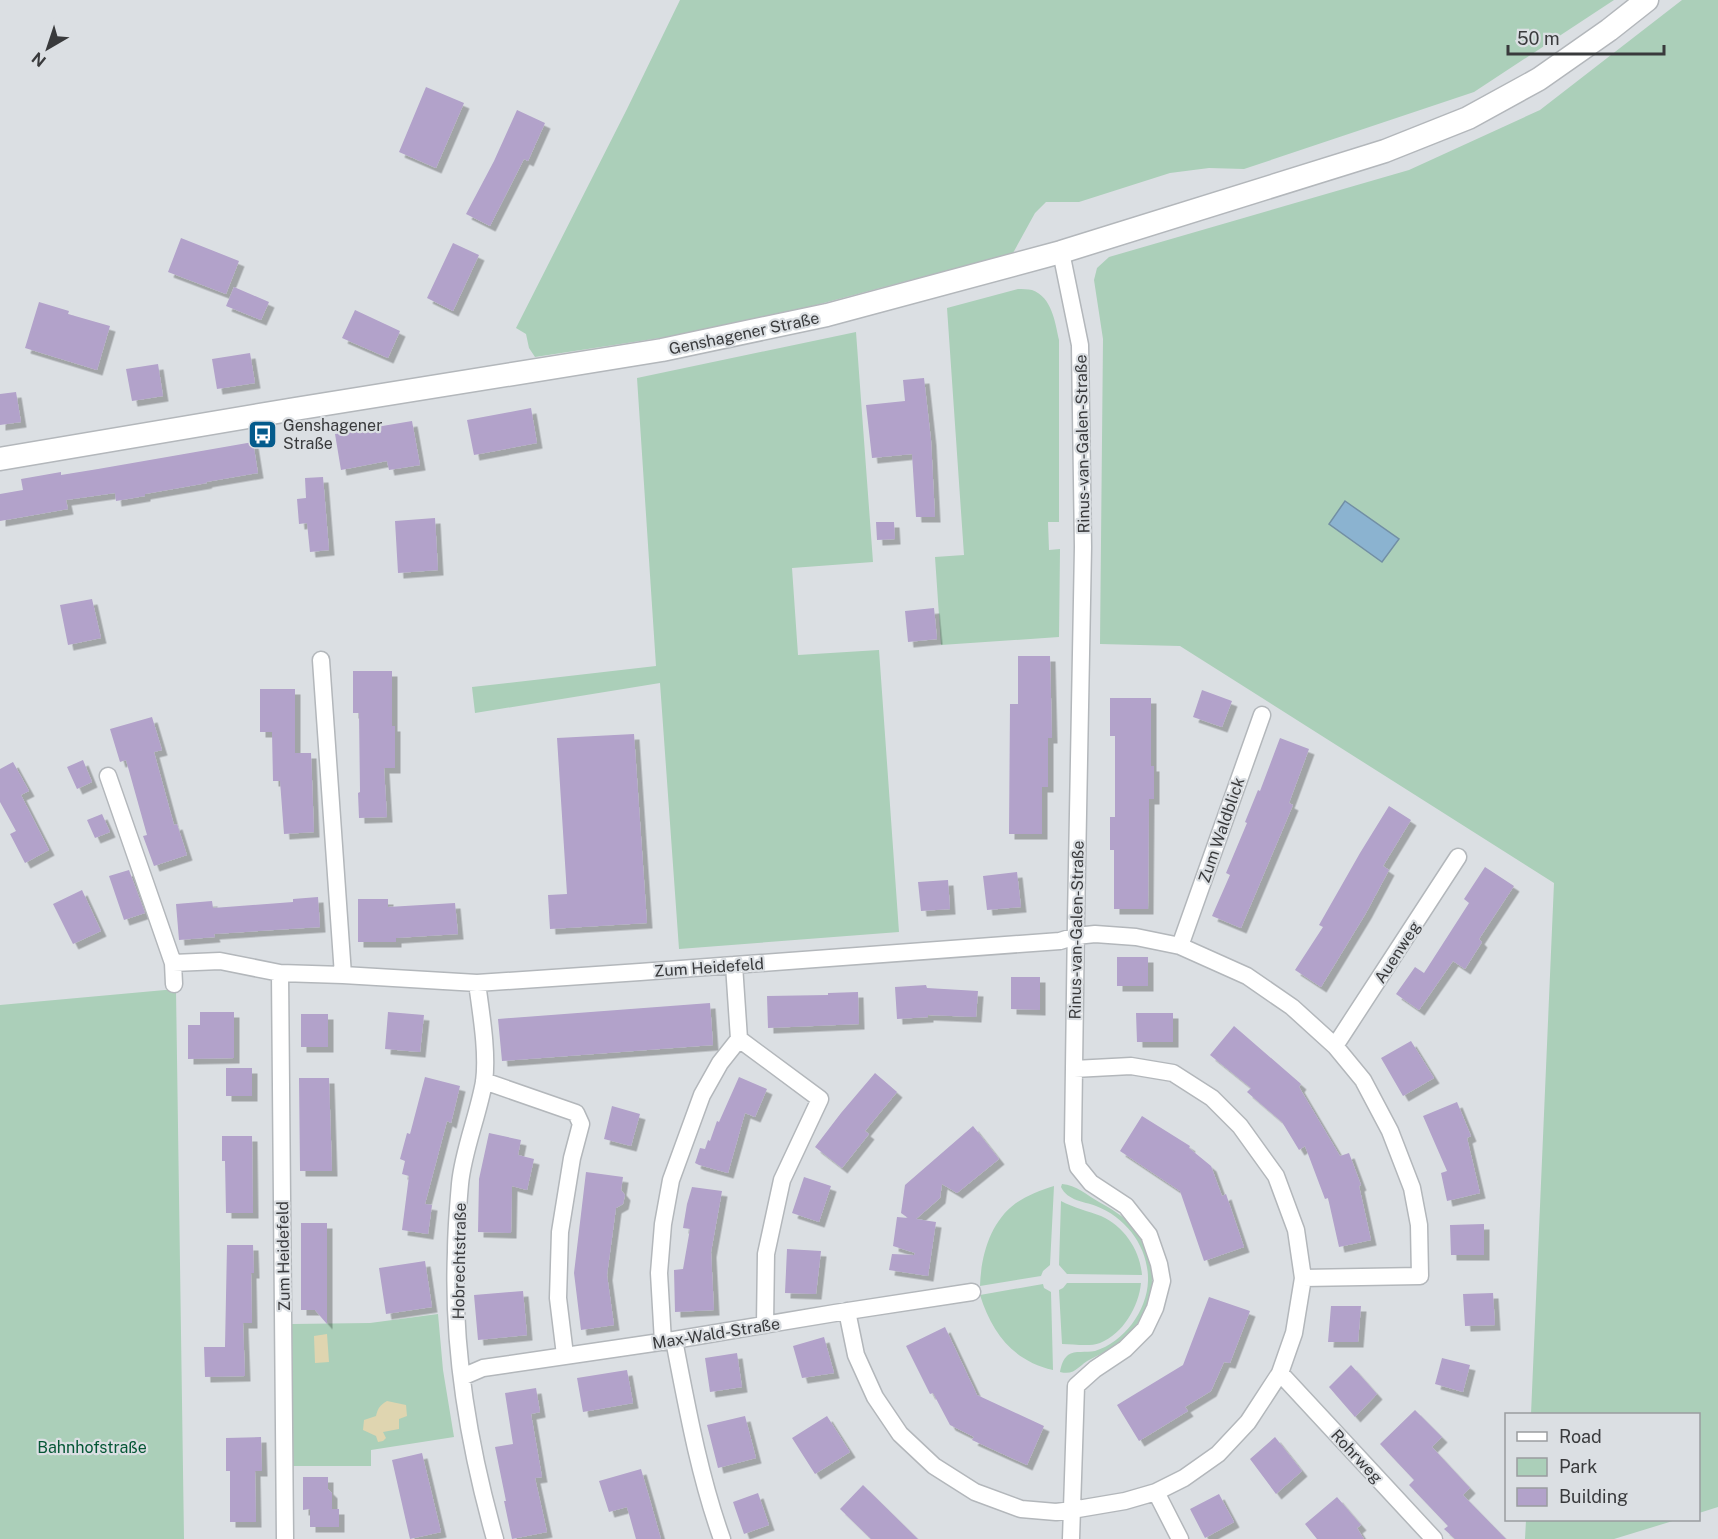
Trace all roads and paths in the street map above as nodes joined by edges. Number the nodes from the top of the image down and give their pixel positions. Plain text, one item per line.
1 (1647, 0) edge
2 (1060, 252) junction
3 (0, 459) edge
4 (321, 660) dead end
5 (1262, 715) dead end
6 (108, 776) dead end
7 (1458, 857) dead end
8 (1076, 936) junction
9 (1180, 946) junction
10 (173, 963) junction
11 (734, 965) junction
12 (280, 973) junction
13 (343, 975) junction
14 (477, 983) junction
15 (174, 984) dead end
16 (739, 1039) junction
17 (1335, 1046) junction
18 (1074, 1069) junction
19 (484, 1081) junction
20 (1303, 1278) junction
21 (972, 1292) dead end
22 (847, 1311) junction
23 (765, 1325) junction
24 (668, 1341) junction
25 (565, 1355) junction
26 (1280, 1373) junction
27 (462, 1377) junction
28 (1156, 1492) junction
29 (1072, 1510) junction
30 (285, 1539) edge
31 (495, 1539) edge
32 (722, 1539) edge
33 (1071, 1539) edge
34 (1180, 1539) edge
35 (1434, 1539) edge

1 - 2 street, Genshagener Straße
2 - 3 street, Genshagener Straße
2 - 8 street, Rinus-van-Galen-Straße
4 - 13 street
5 - 9 street, Zum Waldblick
6 - 10 street
7 - 17 street, Auenweg
8 - 9 street, Zum Heidefeld
8 - 11 street, Zum Heidefeld
8 - 18 street, Rinus-van-Galen-Straße
9 - 17 street, Zum Heidefeld
10 - 12 street, Zum Heidefeld
10 - 15 street
11 - 14 street, Zum Heidefeld
11 - 16 street
12 - 13 street, Zum Heidefeld
12 - 30 street, Zum Heidefeld
13 - 14 street, Zum Heidefeld
14 - 19 street, Hobrechtstraße
16 - 23 street
16 - 24 street
17 - 20 street, Zum Heidefeld
18 - 20 street
18 - 29 street, Rinus-van-Galen-Straße
19 - 25 street
19 - 27 street, Hobrechtstraße
20 - 26 street
21 - 22 street, Max-Wald-Straße
22 - 23 street, Max-Wald-Straße
22 - 29 street
23 - 24 street, Max-Wald-Straße
24 - 25 street, Max-Wald-Straße
24 - 32 street
25 - 27 street, Max-Wald-Straße
26 - 28 street
26 - 35 street, Rohrweg
27 - 31 street, Hobrechtstraße
28 - 29 street
28 - 34 street
29 - 33 street, Rinus-van-Galen-Straße

